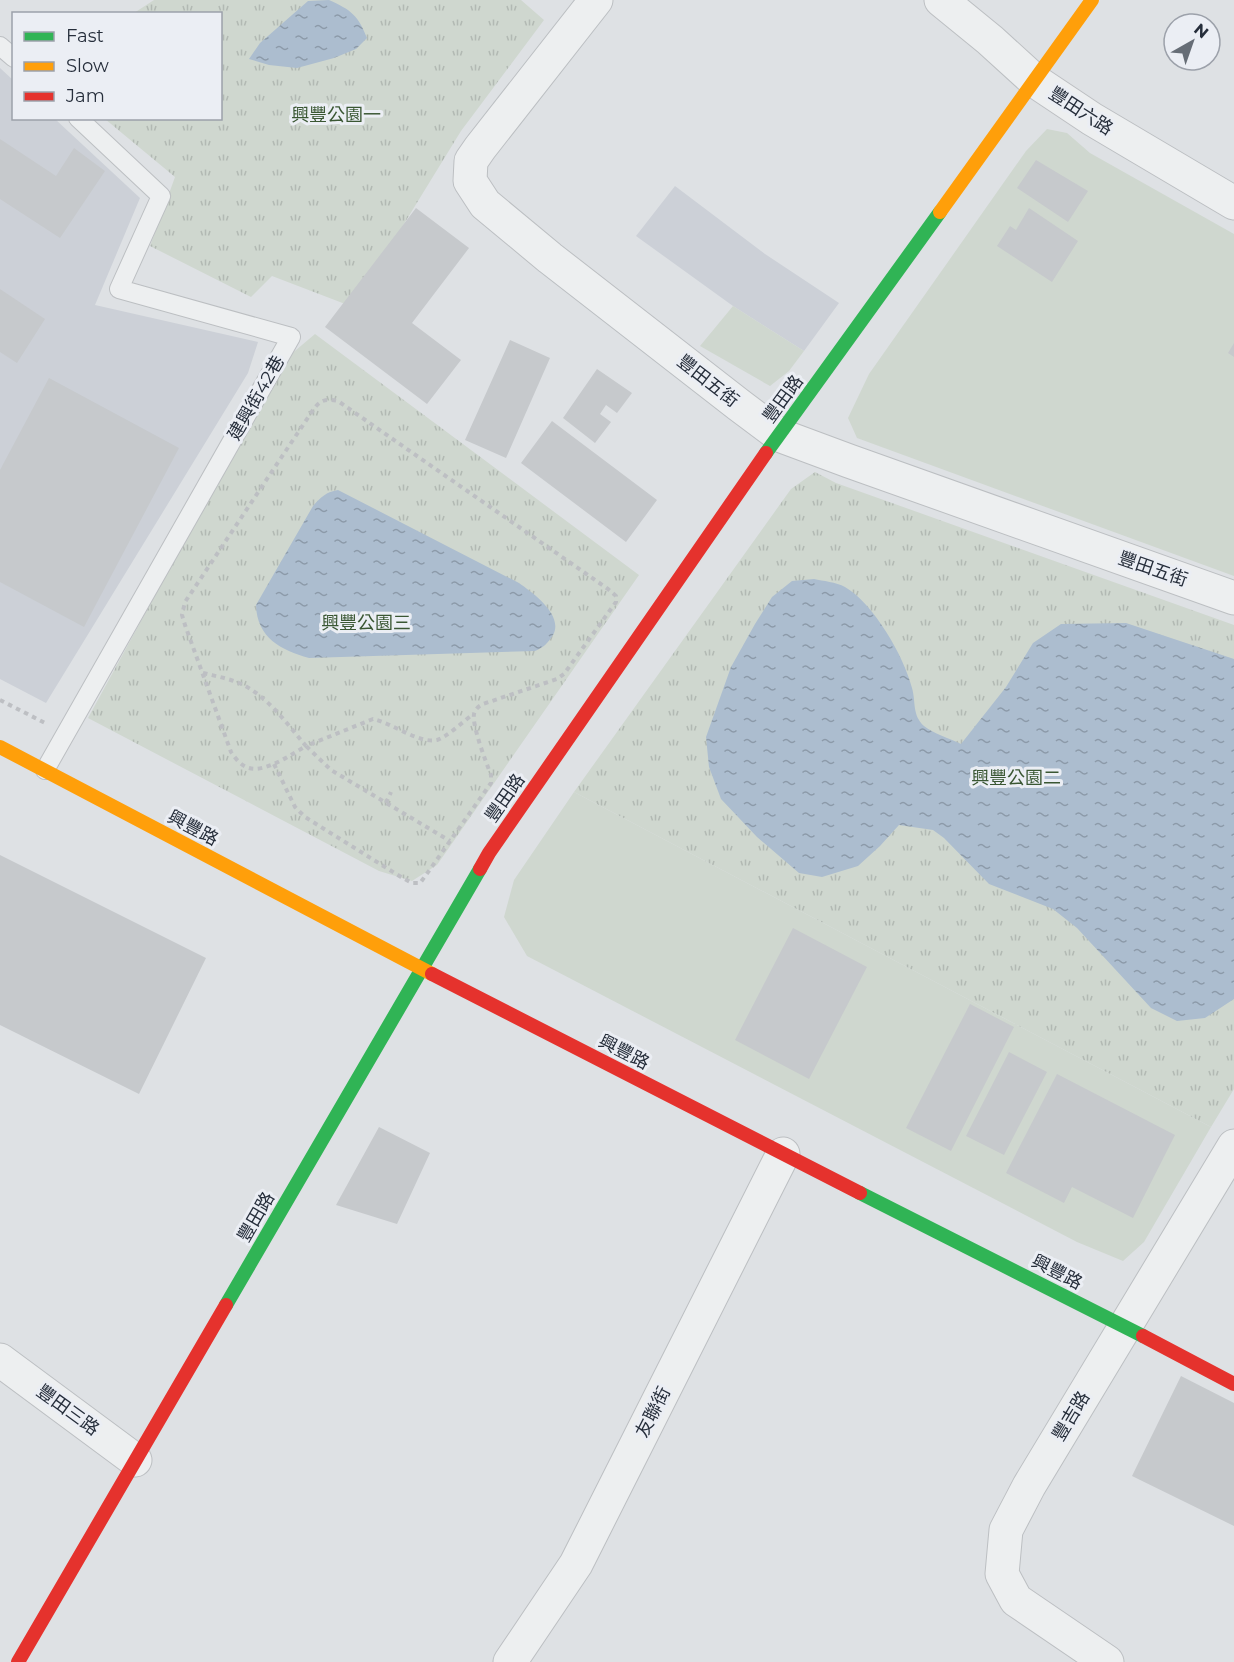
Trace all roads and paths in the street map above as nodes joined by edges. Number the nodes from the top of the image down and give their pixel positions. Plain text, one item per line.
1 (596, 0) edge
2 (941, 0) edge
3 (1092, 0) edge
4 (0, 46) edge
5 (12, 56) edge
6 (1035, 81) junction
7 (80, 120) edge
8 (1234, 203) edge
9 (779, 435) junction
10 (1234, 598) edge
11 (203, 673) junction
12 (0, 700) edge
13 (474, 714) junction
14 (46, 724) dead end
15 (306, 746) junction
16 (0, 747) edge
17 (274, 764) junction
18 (45, 770) junction
19 (391, 792) dead end
20 (386, 803) junction
21 (450, 841) junction
22 (421, 969) junction
23 (1234, 1146) edge
24 (783, 1154) junction
25 (1125, 1327) junction
26 (0, 1360) edge
27 (1234, 1384) edge
28 (135, 1460) junction
29 (18, 1662) edge
30 (510, 1662) edge
31 (1107, 1662) edge

1 - 9 street, 豐田五街
2 - 6 street, 豐田六路
3 - 6 street, 豐田路
4 - 5 lane
6 - 8 street, 豐田六路
6 - 9 street, 豐田路
7 - 18 lane, 建興街42巷
9 - 10 street, 豐田五街
9 - 22 street, 豐田路
11 - 13 path
11 - 15 path
11 - 17 path
12 - 14 path
13 - 15 path
13 - 21 path
15 - 17 path
15 - 20 path
16 - 18 street, 興豐路
17 - 21 path
18 - 22 street, 興豐路
19 - 20 path
20 - 21 path
22 - 24 street, 興豐路
22 - 28 street, 豐田路
23 - 25 street, 豐吉路
24 - 25 street, 興豐路
24 - 30 street, 友聯街
25 - 27 street, 興豐路
25 - 31 street, 豐吉路
26 - 28 street, 豐田三路
28 - 29 street, 豐田路

